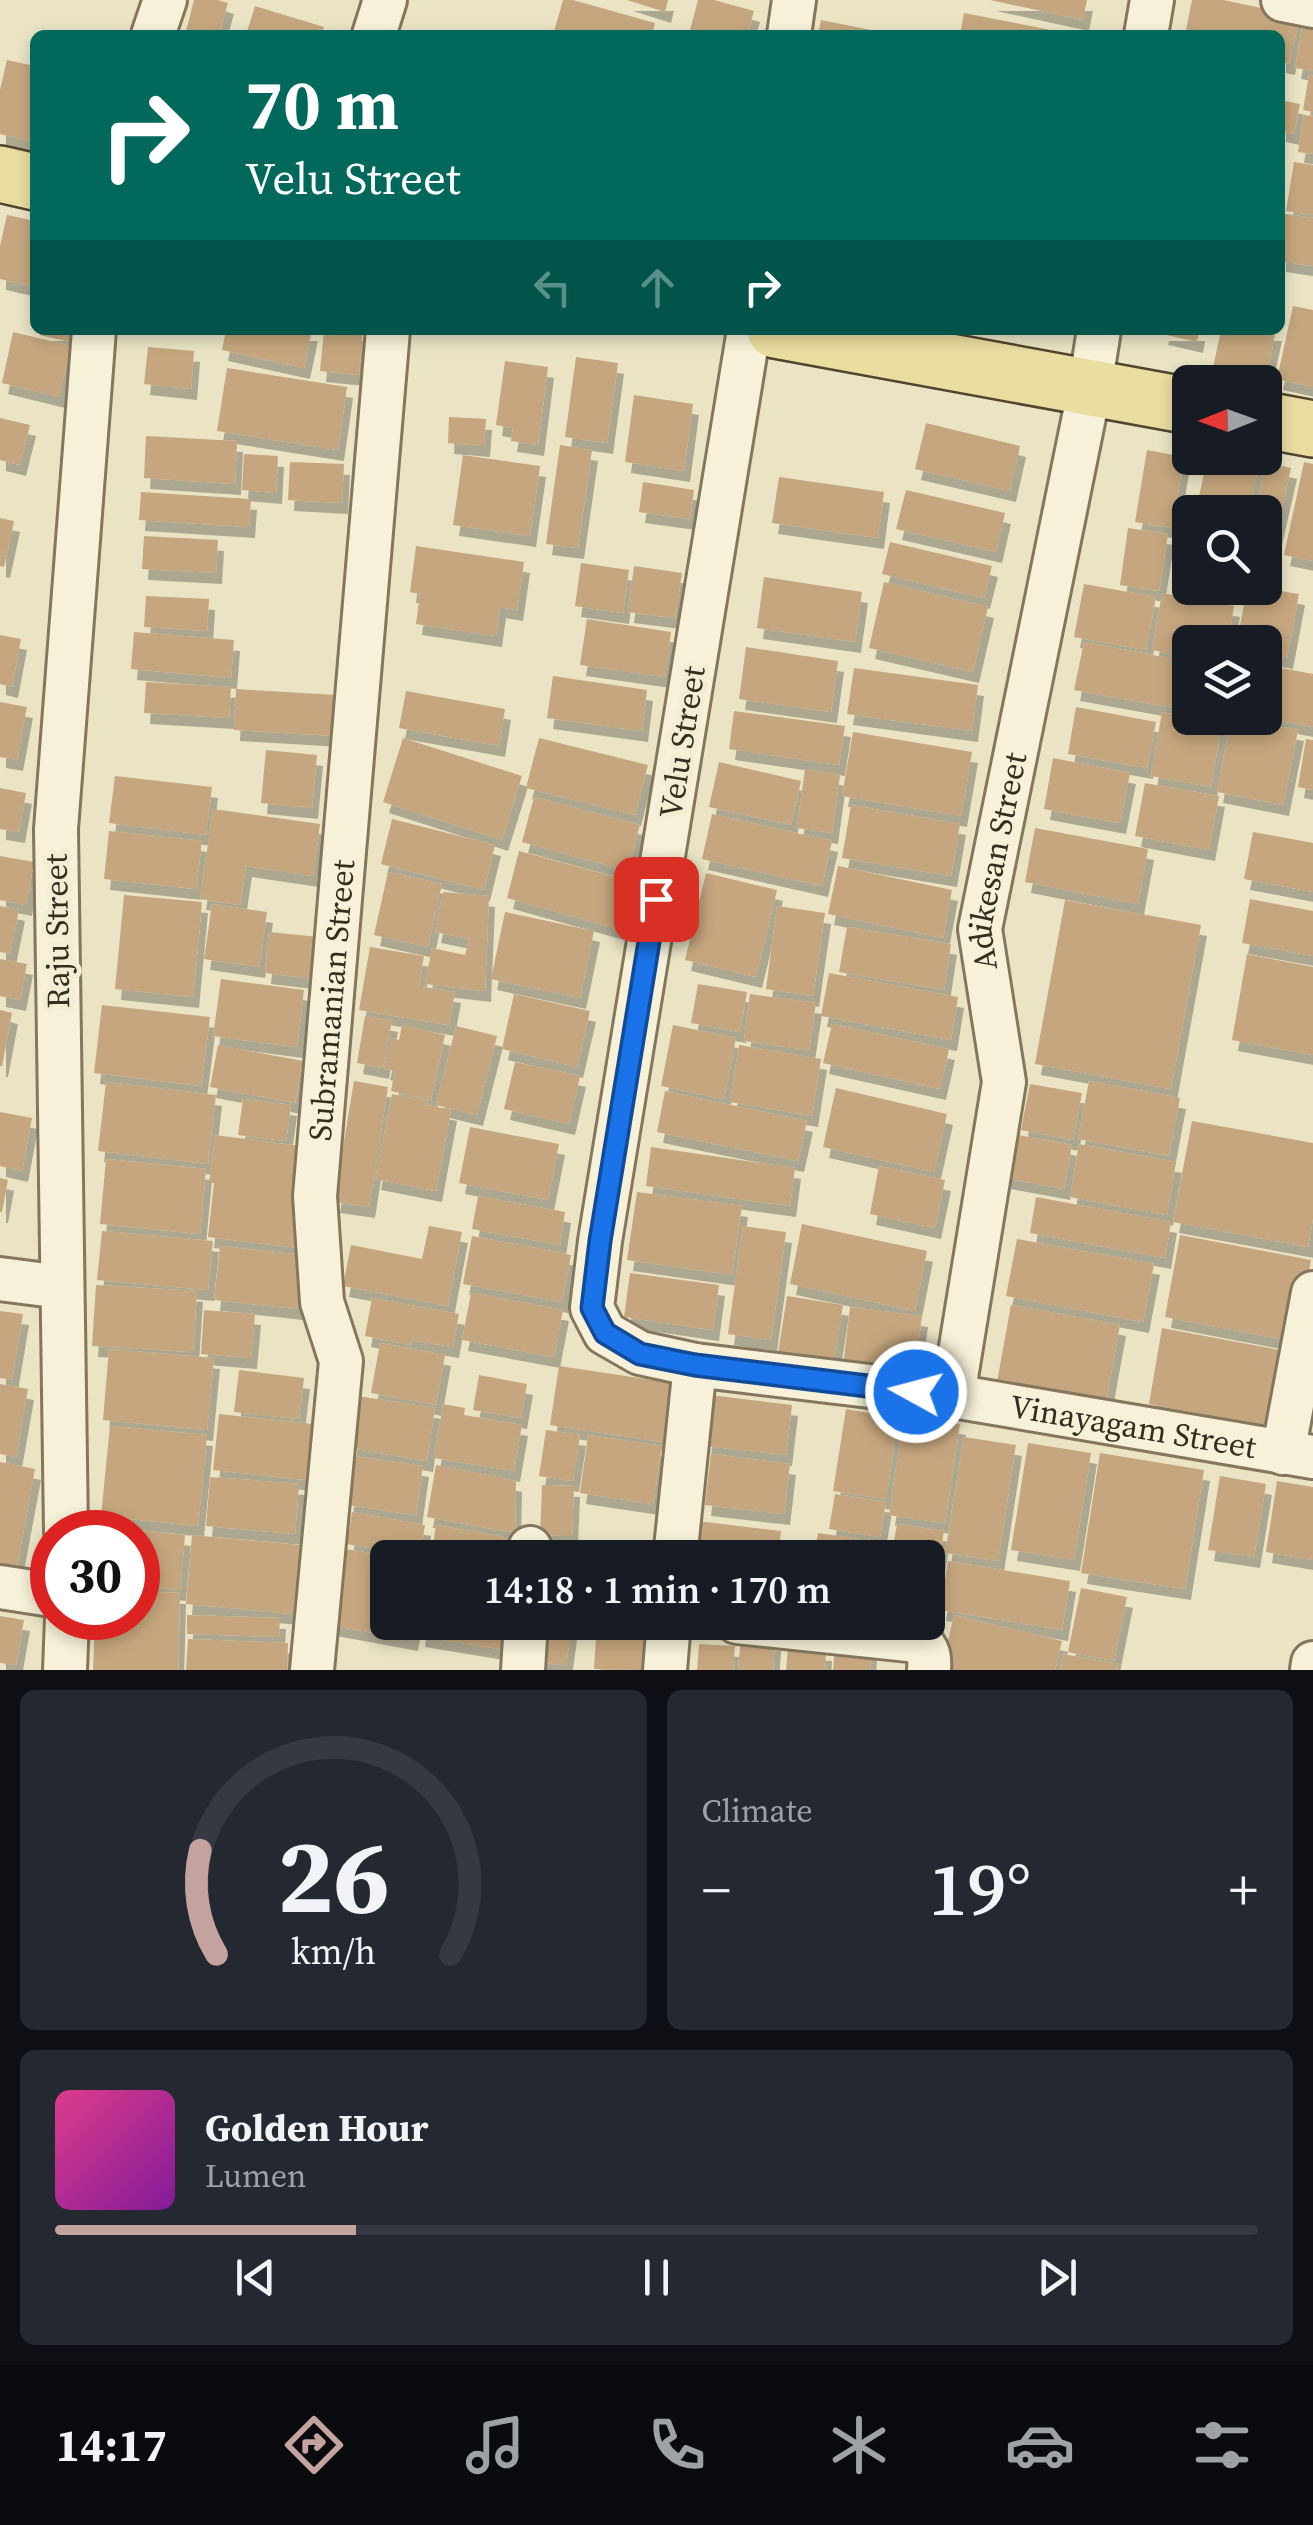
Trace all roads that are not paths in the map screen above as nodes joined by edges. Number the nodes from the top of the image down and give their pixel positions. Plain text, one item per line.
1 (164, 0) edge
2 (384, 0) edge
3 (794, 0) edge
4 (1152, 0) edge
5 (1283, 0) edge
6 (1313, 6) edge
7 (155, 30) edge
8 (375, 30) edge
9 (790, 30) edge
10 (1147, 30) edge
11 (0, 174) edge
12 (30, 181) edge
13 (94, 335) edge
14 (388, 335) edge
15 (748, 335) edge
16 (803, 335) edge
17 (1098, 335) edge
18 (1090, 387) junction
19 (1172, 403) edge
20 (1282, 423) edge
21 (1313, 429) edge
22 (0, 1279) edge
23 (62, 1287) junction
24 (1313, 1293) edge
25 (695, 1365) junction
26 (953, 1396) junction
27 (1298, 1455) edge
28 (66, 1510) edge
29 (678, 1540) edge
30 (0, 1587) edge
31 (30, 1592) edge
32 (66, 1640) edge
33 (525, 1640) edge
34 (668, 1640) edge
35 (908, 1640) edge
36 (64, 1670) edge
37 (312, 1670) edge
38 (523, 1670) edge
39 (666, 1670) edge
40 (929, 1670) edge

1 - 7 street
2 - 8 street
3 - 9 street
4 - 10 street
5 - 6 street
11 - 12 main road
13 - 23 street, Raju Street
14 - 37 street, Subramanian Street
15 - 25 street, Velu Street
16 - 18 main road
17 - 18 street, Adikesan Street
18 - 19 main road
18 - 26 street, Adikesan Street
20 - 21 main road
22 - 23 street
23 - 28 street, Raju Street
24 - 27 street
25 - 26 street, Velu Street
25 - 29 street
26 - 27 street, Vinayagam Street
30 - 31 street
32 - 36 street
33 - 38 street
34 - 39 street
35 - 40 street

